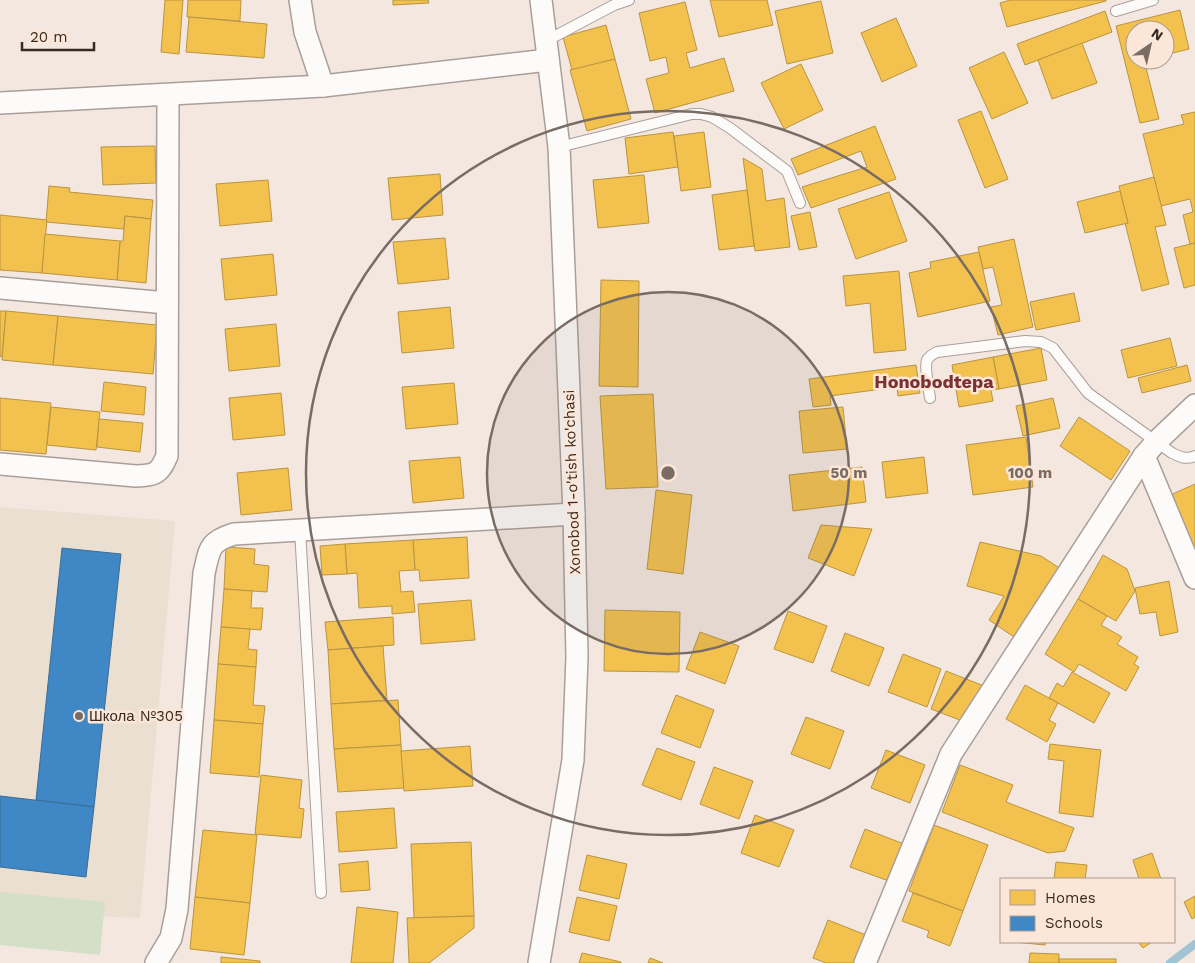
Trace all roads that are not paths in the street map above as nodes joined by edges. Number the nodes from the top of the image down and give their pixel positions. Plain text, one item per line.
1 (300, 0) edge
2 (541, 0) edge
3 (629, 0) edge
4 (1153, 0) edge
5 (1116, 11) dead end
6 (547, 51) junction
7 (323, 86) junction
8 (168, 95) junction
9 (0, 103) edge
10 (558, 147) junction
11 (800, 203) dead end
12 (0, 288) edge
13 (167, 303) junction
14 (930, 398) dead end
15 (1195, 406) edge
16 (1150, 449) junction
17 (1195, 456) edge
18 (0, 464) edge
19 (574, 514) junction
20 (300, 530) junction
21 (1195, 578) edge
22 (321, 893) dead end
23 (156, 963) edge
24 (539, 963) edge
25 (865, 963) edge

1 - 7 street
2 - 6 street, Xonobod 1-o'tish ko'chasi
3 - 6 lane
4 - 5 lane
6 - 7 street
6 - 10 street, Xonobod 1-o'tish ko'chasi
7 - 8 street
8 - 9 street
8 - 13 street
10 - 11 lane
10 - 19 street, Xonobod 1-o'tish ko'chasi
12 - 13 street
13 - 18 street
14 - 16 lane
15 - 16 street
16 - 17 lane
16 - 21 street
16 - 25 street
19 - 20 street
19 - 24 street, Xonobod 1-o'tish ko'chasi
20 - 22 lane
20 - 23 street

